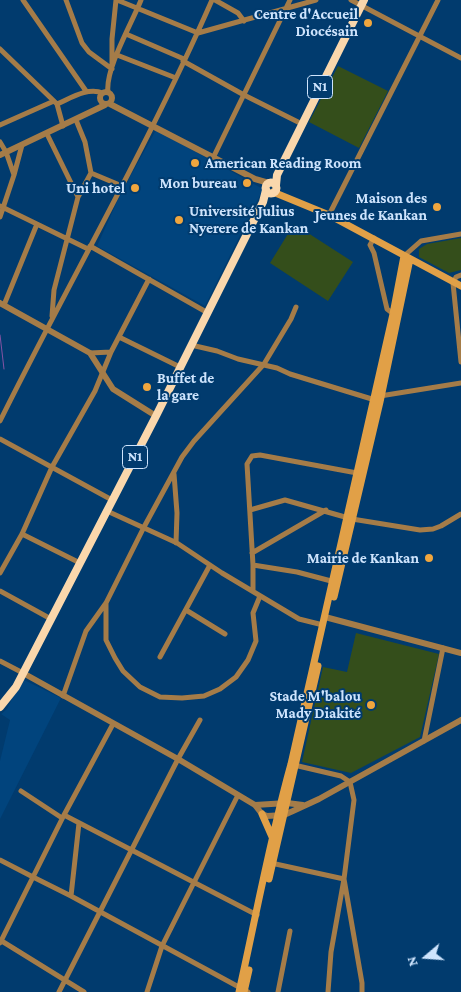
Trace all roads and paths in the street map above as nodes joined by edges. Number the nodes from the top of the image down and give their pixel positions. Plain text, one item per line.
1 (23, 0) edge
2 (66, 0) edge
3 (117, 0) edge
4 (141, 0) edge
5 (214, 0) edge
6 (290, 0) edge
7 (316, 0) edge
8 (351, 0) edge
9 (438, 0) edge
10 (363, 3) edge
11 (286, 7) junction
12 (138, 8) junction
13 (244, 21) junction
14 (198, 33) junction
15 (126, 34) junction
16 (420, 37) junction
17 (0, 49) edge
18 (118, 55) junction
19 (461, 58) edge
20 (184, 60) junction
21 (112, 69) junction
22 (176, 78) junction
23 (86, 91) junction
24 (106, 92) junction
25 (244, 95) junction
26 (55, 102) junction
27 (107, 104) junction
28 (76, 120) junction
29 (302, 124) junction
30 (0, 125) edge
31 (63, 126) junction
32 (153, 126) junction
33 (47, 134) junction
34 (0, 142) edge
35 (22, 145) junction
36 (3, 154) edge
37 (213, 158) junction
38 (91, 173) junction
39 (14, 175) junction
40 (122, 186) junction
41 (271, 188) junction
42 (78, 197) junction
43 (2, 207) edge
44 (328, 215) junction
45 (0, 217) edge
46 (37, 224) junction
47 (461, 234) edge
48 (374, 238) junction
49 (68, 239) junction
50 (89, 247) junction
51 (408, 255) junction
52 (461, 275) edge
53 (149, 280) junction
54 (452, 283) junction
55 (461, 286) edge
56 (2, 304) edge
57 (296, 307) dead end
58 (208, 313) junction
59 (396, 316) junction
60 (52, 318) junction
61 (46, 328) junction
62 (119, 337) junction
63 (191, 345) junction
64 (111, 352) junction
65 (90, 353) junction
66 (461, 362) edge
67 (264, 364) junction
68 (180, 367) junction
69 (103, 371) junction
70 (461, 383) edge
71 (377, 398) junction
72 (156, 416) junction
73 (0, 421) edge
74 (0, 439) edge
75 (52, 467) junction
76 (174, 472) junction
77 (357, 473) junction
78 (112, 500) junction
79 (250, 510) junction
80 (326, 510) junction
81 (107, 512) junction
82 (461, 514) edge
83 (350, 518) junction
84 (144, 528) junction
85 (22, 534) junction
86 (176, 543) junction
87 (252, 554) junction
88 (80, 563) junction
89 (210, 565) junction
90 (253, 565) junction
91 (0, 573) edge
92 (335, 582) junction
93 (0, 591) edge
94 (252, 591) junction
95 (260, 596) junction
96 (106, 603) junction
97 (186, 610) junction
98 (327, 618) junction
99 (51, 619) junction
100 (323, 626) junction
101 (225, 634) dead end
102 (443, 648) junction
103 (461, 653) edge
104 (160, 657) dead end
105 (0, 661) edge
106 (23, 673) junction
107 (63, 696) junction
108 (0, 707) edge
109 (200, 720) dead end
110 (461, 720) edge
111 (113, 724) junction
112 (424, 741) junction
113 (178, 759) junction
114 (293, 765) junction
115 (350, 782) junction
116 (21, 791) dead end
117 (238, 795) junction
118 (284, 803) junction
119 (255, 805) junction
120 (303, 805) junction
121 (262, 814) junction
122 (280, 816) junction
123 (63, 817) junction
124 (79, 823) junction
125 (275, 840) junction
126 (131, 850) junction
127 (0, 860) edge
128 (271, 863) junction
129 (33, 877) junction
130 (344, 879) junction
131 (194, 881) junction
132 (71, 896) junction
133 (100, 911) junction
134 (257, 914) junction
135 (290, 931) dead end
136 (0, 941) edge
137 (162, 946) junction
138 (65, 979) junction
139 (243, 991) edge
140 (59, 992) edge
141 (84, 992) edge
142 (147, 992) edge
143 (278, 992) edge
144 (328, 992) edge
145 (362, 992) edge

1 - 23 street
2 - 21 street
3 - 12 street
3 - 21 street
4 - 12 street
5 - 13 street
5 - 14 street
6 - 11 street
7 - 11 street
8 - 10 street
9 - 16 street
10 - 16 street
10 - 29 highway, N1
11 - 13 street
11 - 25 street
12 - 14 street
12 - 15 street
13 - 14 street
14 - 20 street
15 - 18 street
15 - 20 street
16 - 19 street
16 - 44 street
17 - 26 street
18 - 21 street
18 - 22 street
20 - 22 street
20 - 25 street
21 - 24 street
22 - 32 street
23 - 24 street
23 - 26 street
24 - 27 street
24 - 27 street
25 - 29 street
25 - 37 street
26 - 30 street
26 - 31 street
27 - 28 street
27 - 32 street
28 - 31 street
28 - 38 street
29 - 41 highway, N1
31 - 33 street
32 - 37 street
32 - 40 street
33 - 35 street
33 - 42 street
34 - 36 street
35 - 36 street
35 - 39 street
36 - 39 street
37 - 41 street
38 - 40 street
38 - 42 street
39 - 43 street
40 - 50 street
41 - 44 main road
41 - 58 highway, N1
42 - 49 street
43 - 45 street
43 - 46 street
44 - 48 main road
46 - 49 street
46 - 56 street
47 - 51 street
48 - 51 main road
48 - 59 street
49 - 50 street
49 - 60 street
50 - 53 street
50 - 60 street
51 - 54 main road
51 - 59 main road
52 - 54 street
53 - 58 street
53 - 62 street
54 - 55 main road
54 - 66 street
56 - 61 street
57 - 67 street
58 - 63 highway, N1
59 - 71 main road
60 - 61 street
61 - 65 street
61 - 73 street
62 - 64 street
62 - 68 street
63 - 67 street
63 - 68 highway, N1
64 - 65 street
64 - 69 street
65 - 69 street
67 - 71 street
67 - 76 street
68 - 72 highway, N1
69 - 72 street
69 - 75 street
70 - 71 street
71 - 77 main road
71 - 83 main road
72 - 78 highway, N1
74 - 75 street
75 - 78 street
75 - 85 street
76 - 84 street
76 - 86 street
77 - 79 street
77 - 83 main road
78 - 81 highway, N1
79 - 80 street
79 - 87 street
80 - 83 street
80 - 87 street
81 - 84 street
81 - 88 highway, N1
82 - 83 street
83 - 92 main road
84 - 86 street
84 - 96 street
85 - 88 street
85 - 91 street
86 - 89 street
87 - 90 street
88 - 99 highway, N1
89 - 94 street
89 - 97 street
90 - 92 street
90 - 94 street
92 - 98 main road
93 - 99 street
94 - 95 street
95 - 96 street
95 - 100 street
96 - 107 street
97 - 101 street
97 - 104 street
98 - 100 main road
98 - 102 street
98 - 114 main road
99 - 106 highway, N1
100 - 114 main road
102 - 103 street
102 - 112 street
105 - 106 street
106 - 107 street
106 - 108 highway, N1
107 - 111 street
109 - 113 street
110 - 112 street
111 - 113 street
111 - 123 street
112 - 115 street
113 - 117 street
113 - 126 street
114 - 115 street
114 - 118 main road
115 - 120 street
115 - 130 street
116 - 123 street
117 - 119 street
117 - 131 street
118 - 119 street
118 - 120 street
118 - 122 main road
119 - 121 street
120 - 122 street
121 - 122 street
121 - 125 main road
122 - 125 main road
123 - 124 street
123 - 129 street
124 - 126 street
124 - 132 street
125 - 128 main road
126 - 131 street
126 - 133 street
127 - 129 street
128 - 130 street
128 - 134 main road
128 - 139 main road
129 - 132 street
129 - 136 street
130 - 144 street
130 - 145 street
131 - 134 street
131 - 137 street
132 - 133 street
133 - 137 street
133 - 138 street
134 - 139 main road
135 - 143 street
136 - 138 street
137 - 139 street
137 - 142 street
138 - 140 street
138 - 141 street

